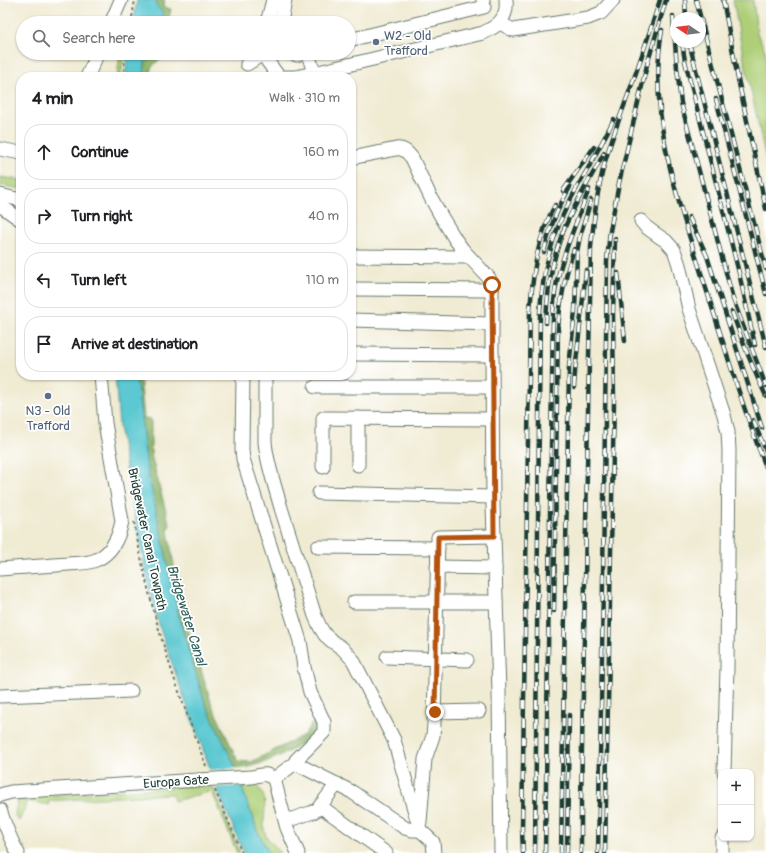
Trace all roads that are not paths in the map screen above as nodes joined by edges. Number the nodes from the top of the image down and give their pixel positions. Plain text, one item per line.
1 (121, 0) edge
2 (273, 0) edge
3 (285, 0) edge
4 (483, 0) edge
5 (506, 0) edge
6 (614, 0) edge
7 (114, 16) edge
8 (269, 16) edge
9 (282, 16) edge
10 (500, 23) junction
11 (356, 38) edge
12 (95, 60) edge
13 (253, 60) edge
14 (267, 60) edge
15 (310, 60) edge
16 (247, 64) dead end
17 (89, 72) edge
18 (275, 72) edge
19 (314, 72) edge
20 (318, 72) edge
21 (0, 149) edge
22 (16, 152) edge
23 (356, 157) edge
24 (0, 195) edge
25 (16, 199) edge
26 (0, 203) edge
27 (16, 216) edge
28 (642, 221) dead end
29 (356, 256) edge
30 (470, 257) junction
31 (356, 289) edge
32 (492, 290) junction
33 (356, 320) edge
34 (492, 324) junction
35 (356, 354) edge
36 (492, 355) junction
37 (102, 380) edge
38 (243, 380) edge
39 (265, 380) edge
40 (315, 387) dead end
41 (492, 387) junction
42 (358, 418) junction
43 (492, 419) junction
44 (358, 465) dead end
45 (323, 467) dead end
46 (319, 494) dead end
47 (493, 497) junction
48 (494, 536) junction
49 (318, 547) dead end
50 (438, 548) junction
51 (437, 567) junction
52 (5, 568) edge
53 (495, 568) junction
54 (354, 602) dead end
55 (437, 602) junction
56 (496, 602) junction
57 (387, 658) dead end
58 (436, 660) junction
59 (466, 660) dead end
60 (131, 691) dead end
61 (0, 696) edge
62 (479, 711) dead end
63 (435, 712) junction
64 (295, 763) junction
65 (724, 769) edge
66 (274, 779) junction
67 (337, 784) junction
68 (0, 795) edge
69 (320, 806) junction
70 (0, 810) edge
71 (286, 821) junction
72 (420, 830) junction
73 (722, 841) edge
74 (18, 853) edge
75 (298, 853) edge
76 (386, 853) edge
77 (434, 853) edge
78 (501, 853) edge
79 (722, 853) edge

1 - 7 street
2 - 8 street
3 - 9 street
4 - 11 street
5 - 10 street
6 - 10 street
10 - 20 street
12 - 17 street
13 - 16 street
14 - 18 street
15 - 19 street
21 - 22 street
23 - 30 street
24 - 25 street
26 - 27 street
28 - 65 street
29 - 30 street
30 - 32 street
31 - 32 street
32 - 34 street
33 - 34 street
34 - 36 street
35 - 36 street
36 - 41 street
37 - 52 street
38 - 64 street
39 - 72 street
40 - 41 street
41 - 43 street
42 - 43 street
42 - 44 street
42 - 45 street
43 - 47 street
46 - 47 street
47 - 48 street
48 - 50 street
48 - 53 street
49 - 50 street
50 - 51 street
51 - 53 street
51 - 55 street
53 - 56 street
54 - 55 street
55 - 56 street
55 - 58 street
56 - 78 street
57 - 58 street
58 - 59 street
58 - 63 street
60 - 61 street
62 - 63 street
63 - 72 street
64 - 66 street
64 - 67 street
66 - 68 street, Europa Gate, bridge
66 - 71 street
67 - 69 street
67 - 72 street
69 - 71 street
69 - 76 street
70 - 74 street
71 - 75 street
72 - 77 street
73 - 79 street

